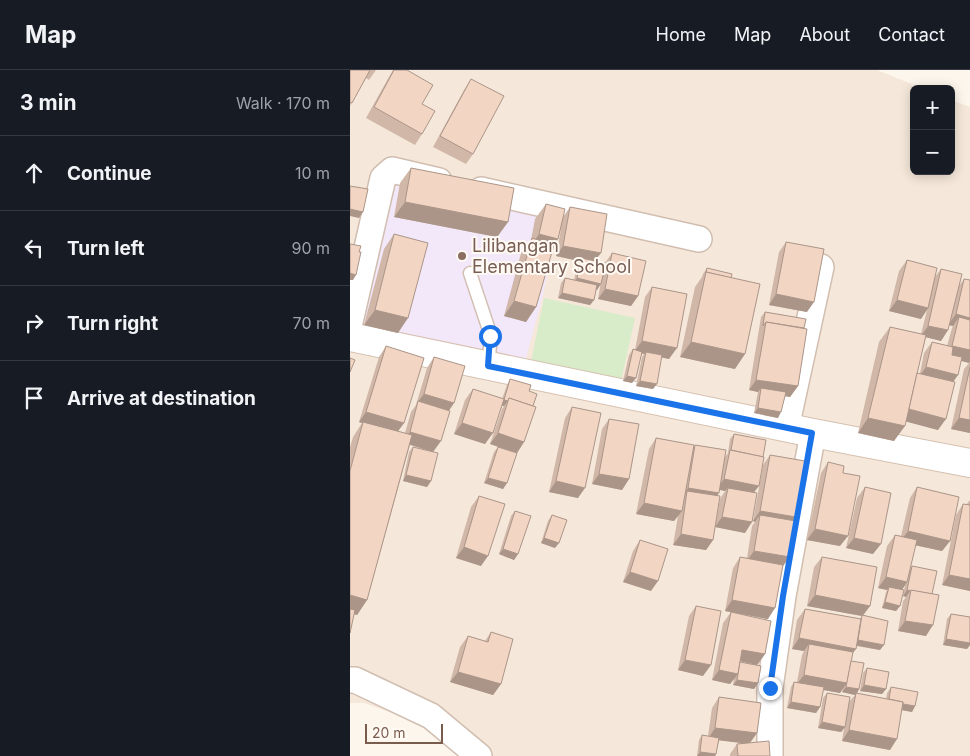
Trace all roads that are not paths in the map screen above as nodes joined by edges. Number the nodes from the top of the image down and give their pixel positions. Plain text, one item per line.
1 (699, 239) dead end
2 (821, 267) edge
3 (470, 273) dead end
4 (350, 322) edge
5 (350, 337) edge
6 (488, 366) junction
7 (786, 428) junction
8 (812, 433) junction
9 (970, 463) edge
10 (350, 680) edge
11 (479, 756) edge
12 (770, 756) edge

1 - 4 street
2 - 7 street
3 - 6 lane
5 - 6 street
6 - 7 street
7 - 8 street
8 - 9 street
8 - 12 street
10 - 11 street

